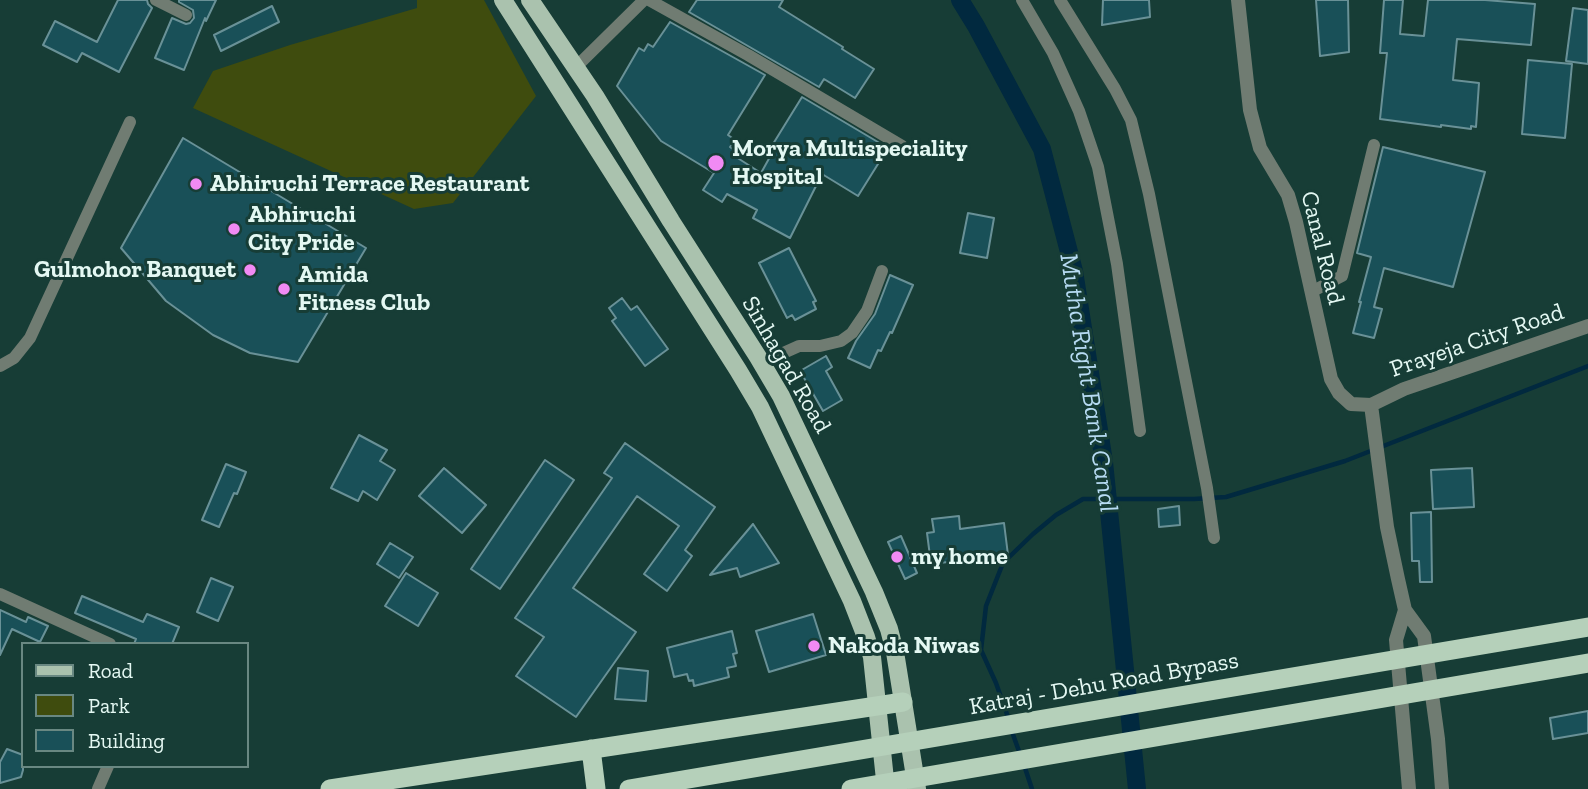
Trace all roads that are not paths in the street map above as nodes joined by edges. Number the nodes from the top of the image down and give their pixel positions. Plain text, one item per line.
1 (156, 0) edge
2 (503, 0) edge
3 (530, 0) edge
4 (647, 0) edge
5 (1022, 0) edge
6 (1060, 0) edge
7 (1238, 0) edge
8 (186, 15) dead end
9 (576, 67) junction
10 (130, 122) dead end
11 (1374, 145) dead end
12 (902, 146) dead end
13 (882, 271) dead end
14 (1311, 292) junction
15 (1588, 326) edge
16 (761, 363) junction
17 (0, 366) edge
18 (1371, 405) junction
19 (1140, 431) dead end
20 (1214, 538) dead end
21 (0, 594) edge
22 (1405, 610) junction
23 (1588, 627) edge
24 (106, 642) edge
25 (1588, 663) edge
26 (903, 702) junction
27 (877, 706) junction
28 (591, 749) junction
29 (107, 768) edge
30 (98, 789) edge
31 (330, 789) edge
32 (596, 789) edge
33 (629, 789) edge
34 (852, 789) edge
35 (886, 789) edge
36 (917, 789) edge
37 (1409, 789) edge
38 (1442, 789) edge

1 - 8 street
2 - 27 main road, Sinhagad Road
3 - 9 main road, Sinhagad Road
4 - 9 street
4 - 12 street
5 - 19 street
6 - 20 street
7 - 14 street, Canal Road
9 - 16 main road, Sinhagad Road
10 - 17 street
11 - 14 street
13 - 16 street
14 - 18 street, Canal Road
15 - 18 street, Prayeja City Road
16 - 26 main road, Sinhagad Road
18 - 22 street, Prayeja City Road
21 - 24 street
22 - 37 street
22 - 38 street
23 - 33 highway, Katraj - Dehu Road Bypass, bridge
25 - 34 highway, bridge
26 - 27 highway
26 - 36 main road, Sinhagad Road
27 - 28 highway
27 - 35 main road, Sinhagad Road
28 - 31 highway
28 - 32 highway
29 - 30 street

